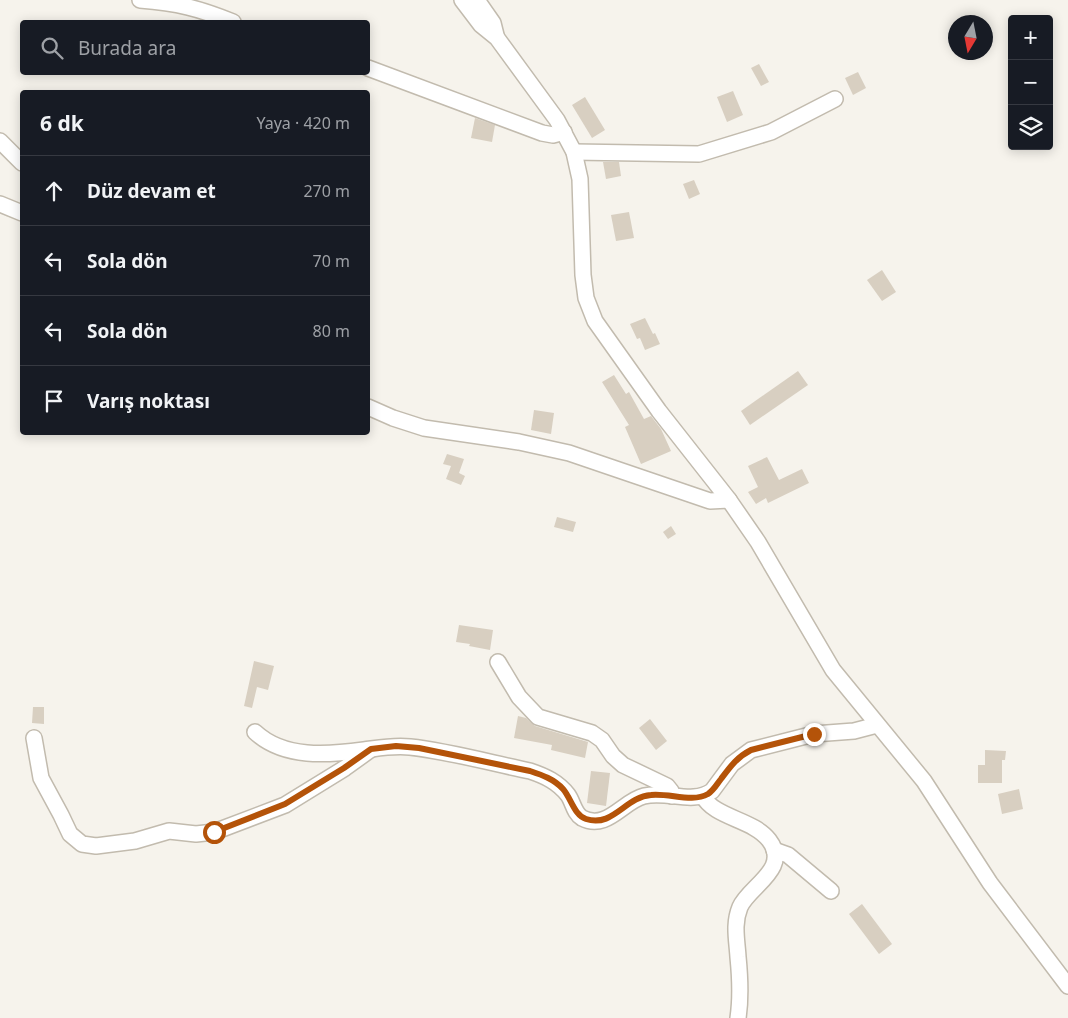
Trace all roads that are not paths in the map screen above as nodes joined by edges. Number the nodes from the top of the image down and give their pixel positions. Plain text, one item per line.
1 (140, 0) edge
2 (462, 0) edge
3 (477, 0) edge
4 (227, 20) edge
5 (497, 38) junction
6 (370, 69) edge
7 (835, 99) dead end
8 (564, 132) junction
9 (0, 141) edge
10 (574, 152) junction
11 (20, 161) edge
12 (0, 204) edge
13 (20, 212) edge
14 (370, 408) edge
15 (729, 500) junction
16 (498, 662) dead end
17 (876, 725) junction
18 (255, 732) dead end
19 (34, 738) dead end
20 (371, 749) junction
21 (672, 796) junction
22 (703, 796) junction
23 (774, 850) junction
24 (831, 890) dead end
25 (1068, 986) edge
26 (738, 1018) edge

1 - 4 street
2 - 5 street
3 - 5 street
5 - 8 street
6 - 8 street
7 - 10 street
8 - 10 street
9 - 11 street
10 - 15 street
12 - 13 street
14 - 15 street
15 - 17 street
16 - 21 street
17 - 22 street
17 - 25 street
18 - 20 street
19 - 20 street
20 - 21 street
21 - 22 street
22 - 23 street
23 - 24 street
23 - 26 street

